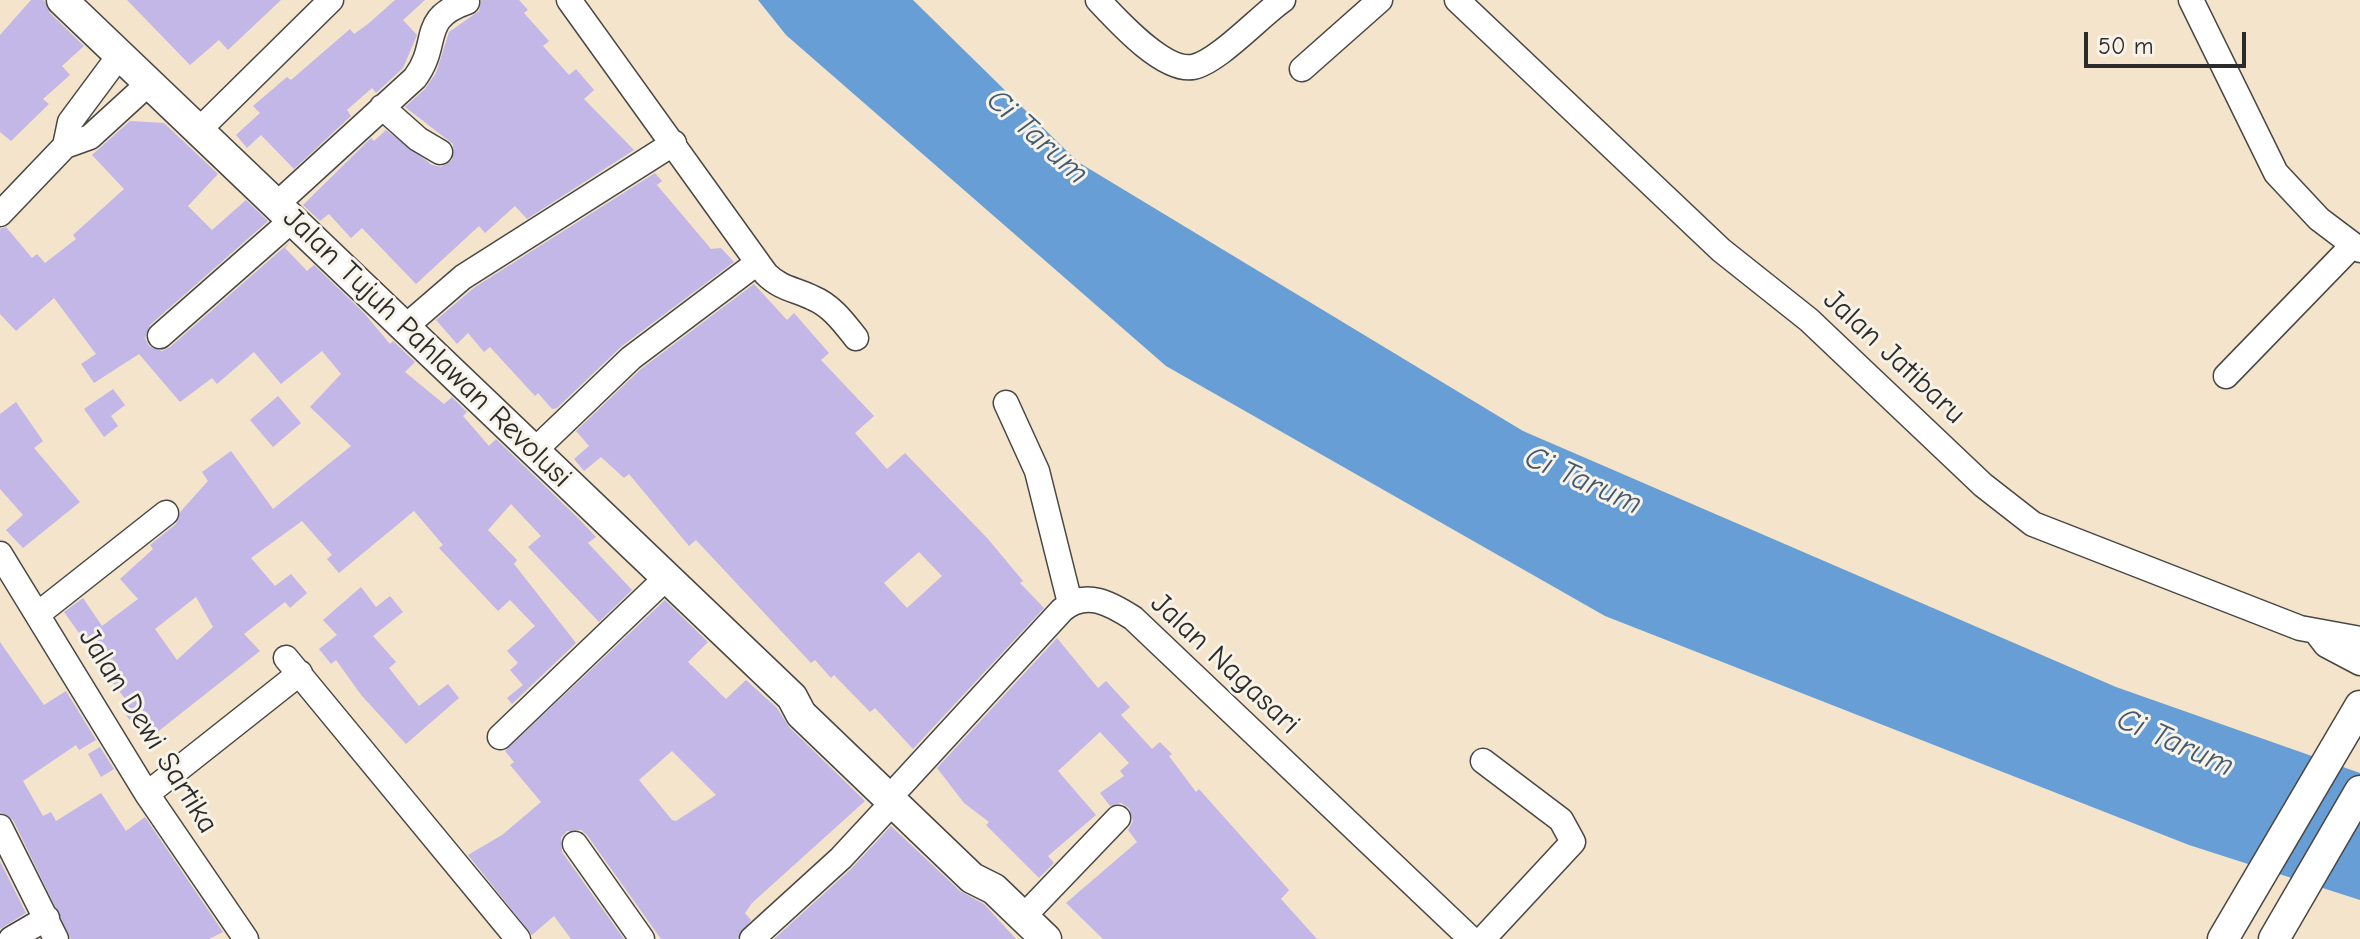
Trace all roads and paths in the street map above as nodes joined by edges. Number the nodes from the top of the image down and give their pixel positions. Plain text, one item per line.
1 (62, 0) edge
2 (331, 0) edge
3 (569, 0) edge
4 (1098, 0) edge
5 (1283, 0) edge
6 (1380, 0) edge
7 (1457, 0) edge
8 (2191, 0) edge
9 (467, 2) edge
10 (119, 56) junction
11 (1302, 69) dead end
12 (148, 84) junction
13 (382, 107) junction
14 (198, 131) junction
15 (674, 143) junction
16 (65, 146) junction
17 (440, 152) dead end
18 (285, 212) junction
19 (0, 214) edge
20 (2356, 247) edge
21 (757, 263) junction
22 (405, 327) junction
23 (160, 336) dead end
24 (856, 338) dead end
25 (2226, 376) dead end
26 (1006, 403) dead end
27 (534, 451) junction
28 (166, 513) dead end
29 (0, 554) edge
30 (666, 578) junction
31 (1070, 603) junction
32 (38, 614) junction
33 (2317, 634) junction
34 (2360, 639) edge
35 (2360, 663) edge
36 (2360, 706) edge
37 (500, 737) dead end
38 (1483, 761) dead end
39 (2360, 791) edge
40 (147, 794) junction
41 (896, 795) junction
42 (1118, 818) dead end
43 (0, 827) edge
44 (575, 844) dead end
45 (1024, 916) junction
46 (51, 928) edge
47 (11, 939) edge
48 (246, 939) edge
49 (518, 939) edge
50 (642, 939) edge
51 (752, 939) edge
52 (1046, 939) edge
53 (1471, 939) edge
54 (1483, 939) edge
55 (2223, 939) edge
56 (2274, 939) edge

1 - 10 main road, Jalan Tujuh Pahlawan Revolusi
2 - 14 street
3 - 15 street
4 - 5 street
6 - 11 street
7 - 33 street, Jalan Jatibaru
8 - 20 street
9 - 13 street
10 - 12 main road, Jalan Tujuh Pahlawan Revolusi
10 - 16 street
12 - 14 main road, Jalan Tujuh Pahlawan Revolusi
12 - 16 street
13 - 17 street
13 - 18 street
14 - 18 main road, Jalan Tujuh Pahlawan Revolusi
15 - 21 street
15 - 22 street
16 - 19 street
18 - 22 main road, Jalan Tujuh Pahlawan Revolusi
18 - 23 street
20 - 25 street
21 - 24 street
21 - 27 street
22 - 27 main road, Jalan Tujuh Pahlawan Revolusi
26 - 31 street
27 - 30 main road, Jalan Tujuh Pahlawan Revolusi
28 - 32 street
29 - 32 street, Jalan Dewi Sartika
30 - 37 street
30 - 41 main road, Jalan Tujuh Pahlawan Revolusi
31 - 41 street
31 - 53 street, Jalan Nagasari
32 - 40 street, Jalan Dewi Sartika
33 - 34 street, Jalan Jatibaru
33 - 35 street
36 - 55 main road
38 - 54 street
39 - 56 main road
40 - 48 street, Jalan Dewi Sartika
40 - 49 street
41 - 45 main road, Jalan Tujuh Pahlawan Revolusi
41 - 51 street
42 - 45 street
43 - 46 street
44 - 50 street
45 - 52 main road, Jalan Tujuh Pahlawan Revolusi
46 - 47 street

